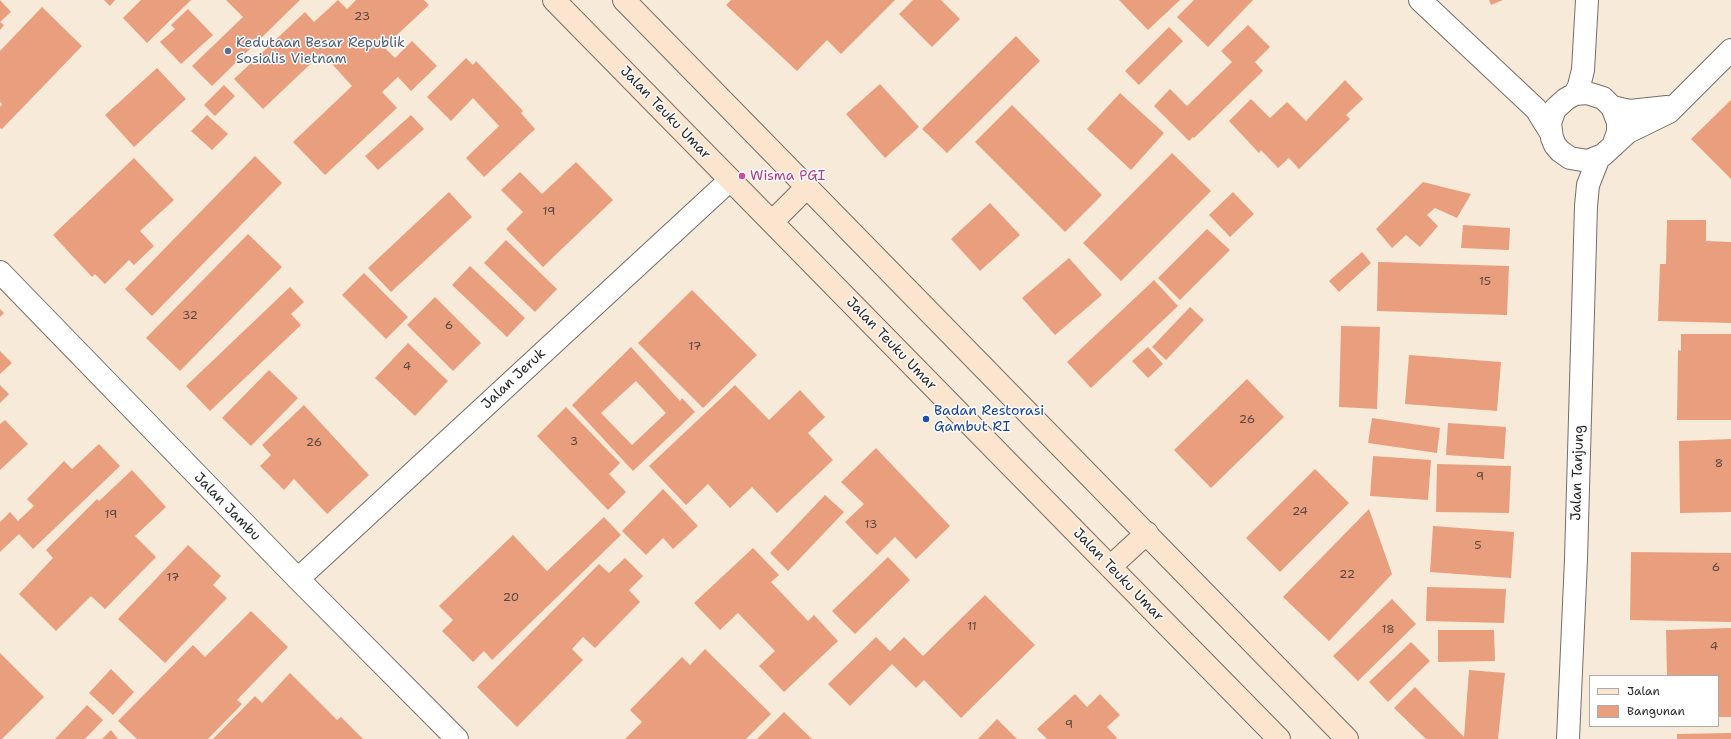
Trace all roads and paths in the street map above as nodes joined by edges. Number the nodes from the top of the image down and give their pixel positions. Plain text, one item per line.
1 (554, 0) edge
2 (624, 0) edge
3 (1420, 0) edge
4 (1587, 0) edge
5 (1586, 31) junction
6 (1731, 50) edge
7 (1517, 91) junction
8 (1569, 98) junction
9 (1607, 102) junction
10 (1674, 106) junction
11 (1551, 133) junction
12 (1606, 152) junction
13 (1570, 158) junction
14 (730, 180) junction
15 (807, 187) junction
16 (1586, 206) junction
17 (772, 222) junction
18 (0, 272) edge
19 (1147, 533) junction
20 (1110, 567) junction
21 (298, 579) junction
22 (457, 739) edge
23 (1279, 739) edge
24 (1347, 739) edge
25 (1568, 739) edge

1 - 14 street, Jalan Teuku Umar
2 - 15 street
3 - 7 street
4 - 5 street
5 - 8 street
5 - 9 street
6 - 10 street
7 - 8 street
7 - 11 street
8 - 9 street
8 - 11 street
9 - 10 street
9 - 12 street
10 - 12 street
11 - 13 street
12 - 13 street
12 - 16 street, Jalan Tanjung
13 - 16 street, Jalan Tanjung
14 - 17 street, Jalan Teuku Umar
14 - 21 street, Jalan Jeruk
15 - 17 street
15 - 19 street
16 - 25 street, Jalan Tanjung
17 - 20 street, Jalan Teuku Umar
18 - 21 street, Jalan Jambu
19 - 20 street
19 - 24 street
20 - 23 street, Jalan Teuku Umar
21 - 22 street, Jalan Jambu

